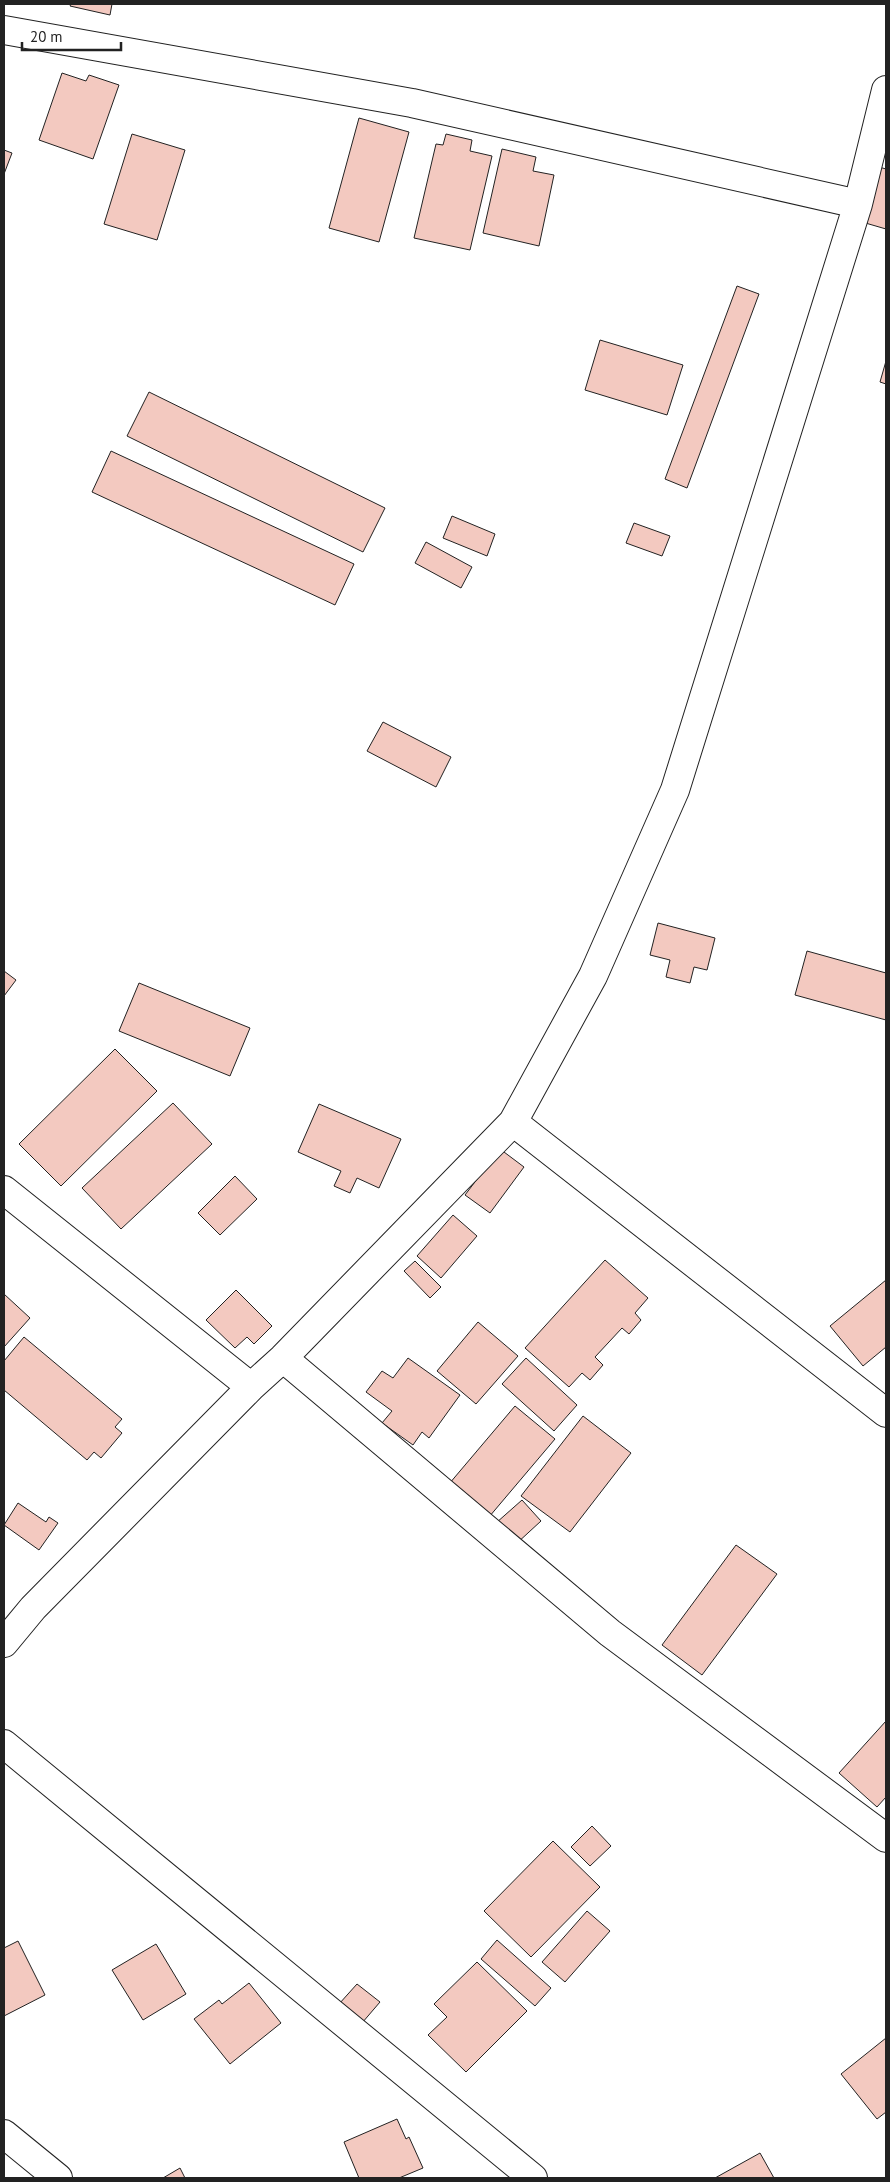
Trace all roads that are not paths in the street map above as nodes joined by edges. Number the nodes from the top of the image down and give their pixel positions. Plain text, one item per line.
1 (4, 30) edge
2 (886, 90) edge
3 (858, 204) junction
4 (514, 1122) junction
5 (4, 1190) edge
6 (283, 1358) junction
7 (251, 1387) junction
8 (886, 1413) edge
9 (4, 1644) edge
10 (4, 1744) edge
11 (886, 1838) edge
12 (4, 2134) edge
13 (58, 2178) edge
14 (533, 2178) edge

1 - 3 street
2 - 3 street
3 - 4 street
4 - 6 street
4 - 8 street
5 - 7 street
6 - 7 street
6 - 11 street
7 - 9 street
10 - 14 street
12 - 13 street

